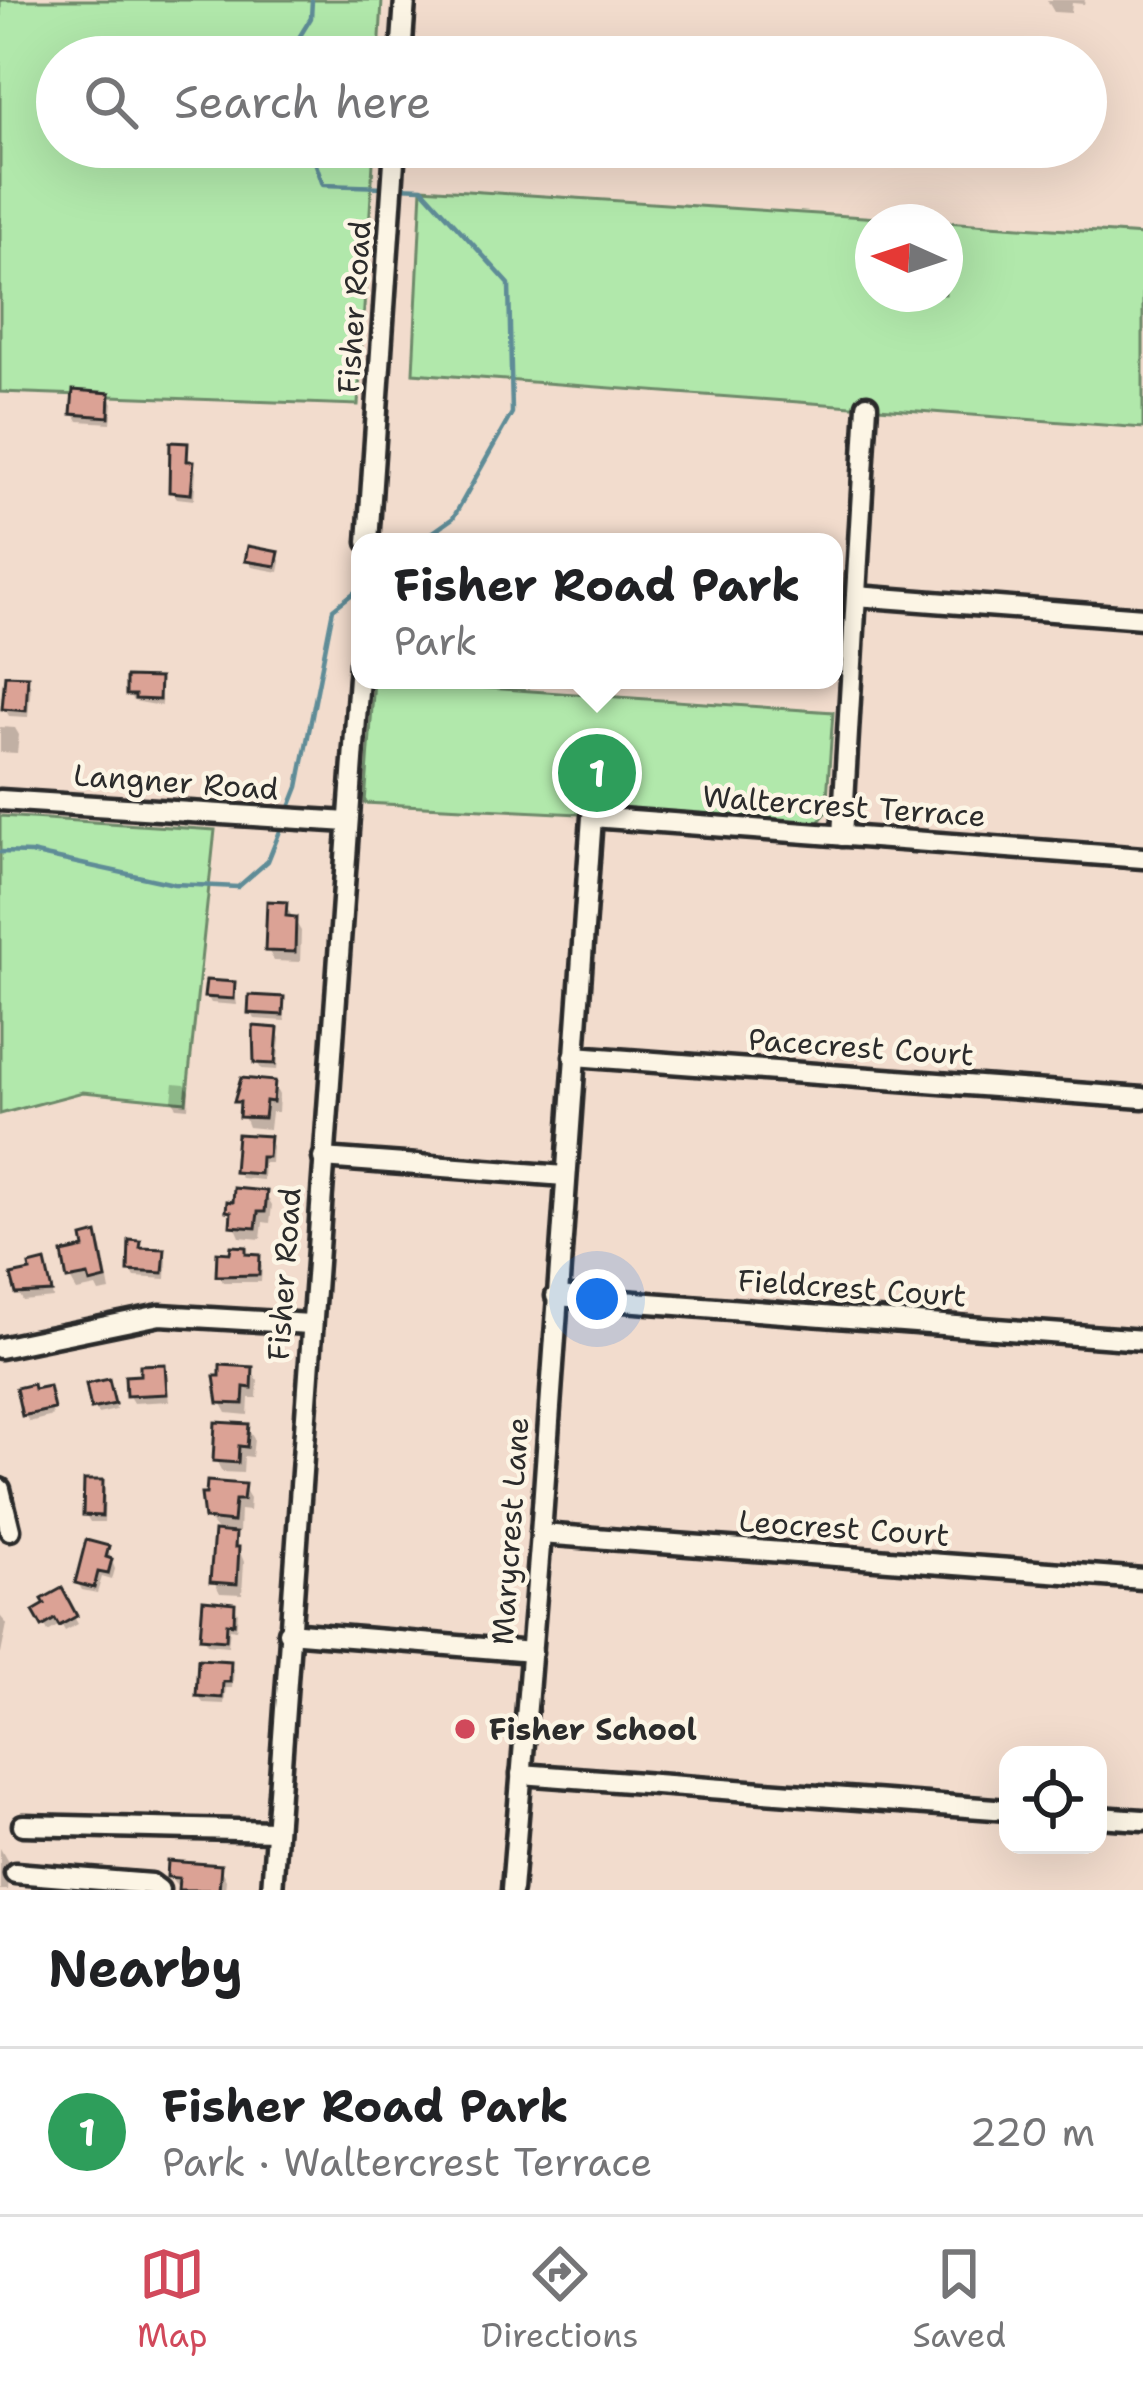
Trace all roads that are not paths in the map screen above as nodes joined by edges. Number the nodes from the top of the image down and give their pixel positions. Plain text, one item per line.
1 (405, 0) edge
2 (402, 36) edge
3 (394, 168) edge
4 (867, 405) dead end
5 (369, 533) edge
6 (856, 596) junction
7 (1143, 618) edge
8 (358, 689) edge
9 (0, 800) edge
10 (348, 822) junction
11 (842, 836) junction
12 (1143, 858) edge
13 (588, 868) joint
14 (574, 1056) junction
15 (1143, 1098) edge
16 (323, 1158) junction
17 (566, 1176) junction
18 (556, 1296) junction
19 (310, 1324) junction
20 (1143, 1340) edge
21 (0, 1348) edge
22 (0, 1489) edge
23 (10, 1530) dead end
24 (541, 1534) junction
25 (1143, 1579) edge
26 (288, 1632) junction
27 (532, 1652) junction
28 (521, 1774) junction
29 (999, 1809) edge
30 (1107, 1818) edge
31 (1143, 1820) edge
32 (23, 1825) dead end
33 (276, 1832) junction
34 (15, 1873) dead end
35 (159, 1890) edge
36 (272, 1890) edge
37 (512, 1890) edge

1 - 2 street
3 - 5 street, Fisher Road
4 - 6 street
6 - 7 street
6 - 11 street
8 - 10 street, Fisher Road
9 - 10 street, Langner Road
10 - 16 street, Fisher Road
11 - 12 street, Waltercrest Terrace
11 - 13 street, Waltercrest Terrace
13 - 14 street, Marycrest Lane
14 - 15 street, Pacecrest Court
14 - 17 street, Marycrest Lane
16 - 17 street
16 - 19 street, Fisher Road
17 - 18 street, Marycrest Lane
18 - 20 street, Fieldcrest Court
18 - 24 street, Marycrest Lane
19 - 21 street
19 - 26 street, Fisher Road
22 - 23 street
24 - 25 street, Leocrest Court
24 - 27 street, Marycrest Lane
26 - 27 street
26 - 33 street, Fisher Road
27 - 28 street, Marycrest Lane
28 - 29 street
28 - 37 street, Marycrest Lane
30 - 31 street
32 - 33 street
33 - 36 street, Fisher Road
34 - 35 street

